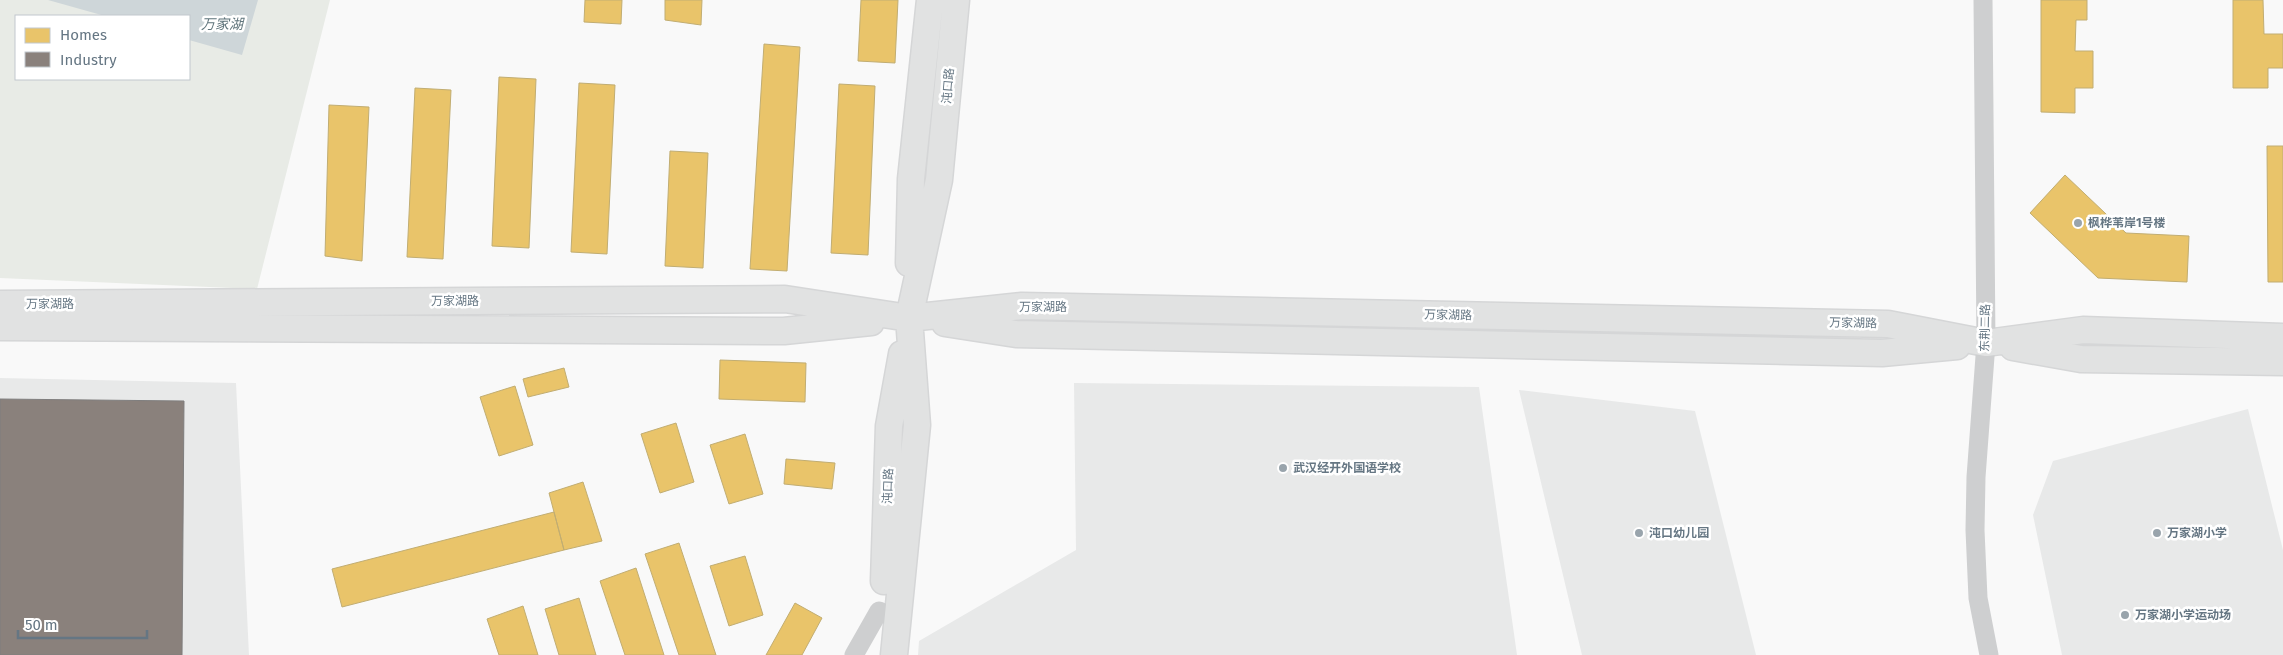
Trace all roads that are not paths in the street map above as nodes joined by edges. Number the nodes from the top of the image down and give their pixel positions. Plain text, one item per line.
1 (930, 0) edge
2 (956, 0) edge
3 (1983, 0) edge
4 (0, 304) edge
5 (909, 318) junction
6 (0, 327) edge
7 (2283, 337) edge
8 (1986, 343) junction
9 (2283, 362) edge
10 (888, 615) junction
11 (854, 655) edge
12 (876, 655) edge
13 (894, 655) edge
14 (1989, 655) edge

1 - 5 main road, 沌口路
2 - 5 main road, 沌口路
3 - 8 street, 东荆二路
4 - 5 main road, 万家湖路
5 - 6 main road, 万家湖路
5 - 8 main road, 万家湖路
5 - 10 main road, 沌口路
7 - 8 main road, 万家湖路
8 - 9 main road, 万家湖路
8 - 14 street, 东荆二路
10 - 11 street
10 - 12 main road, 沌口路
10 - 13 main road, 沌口路

